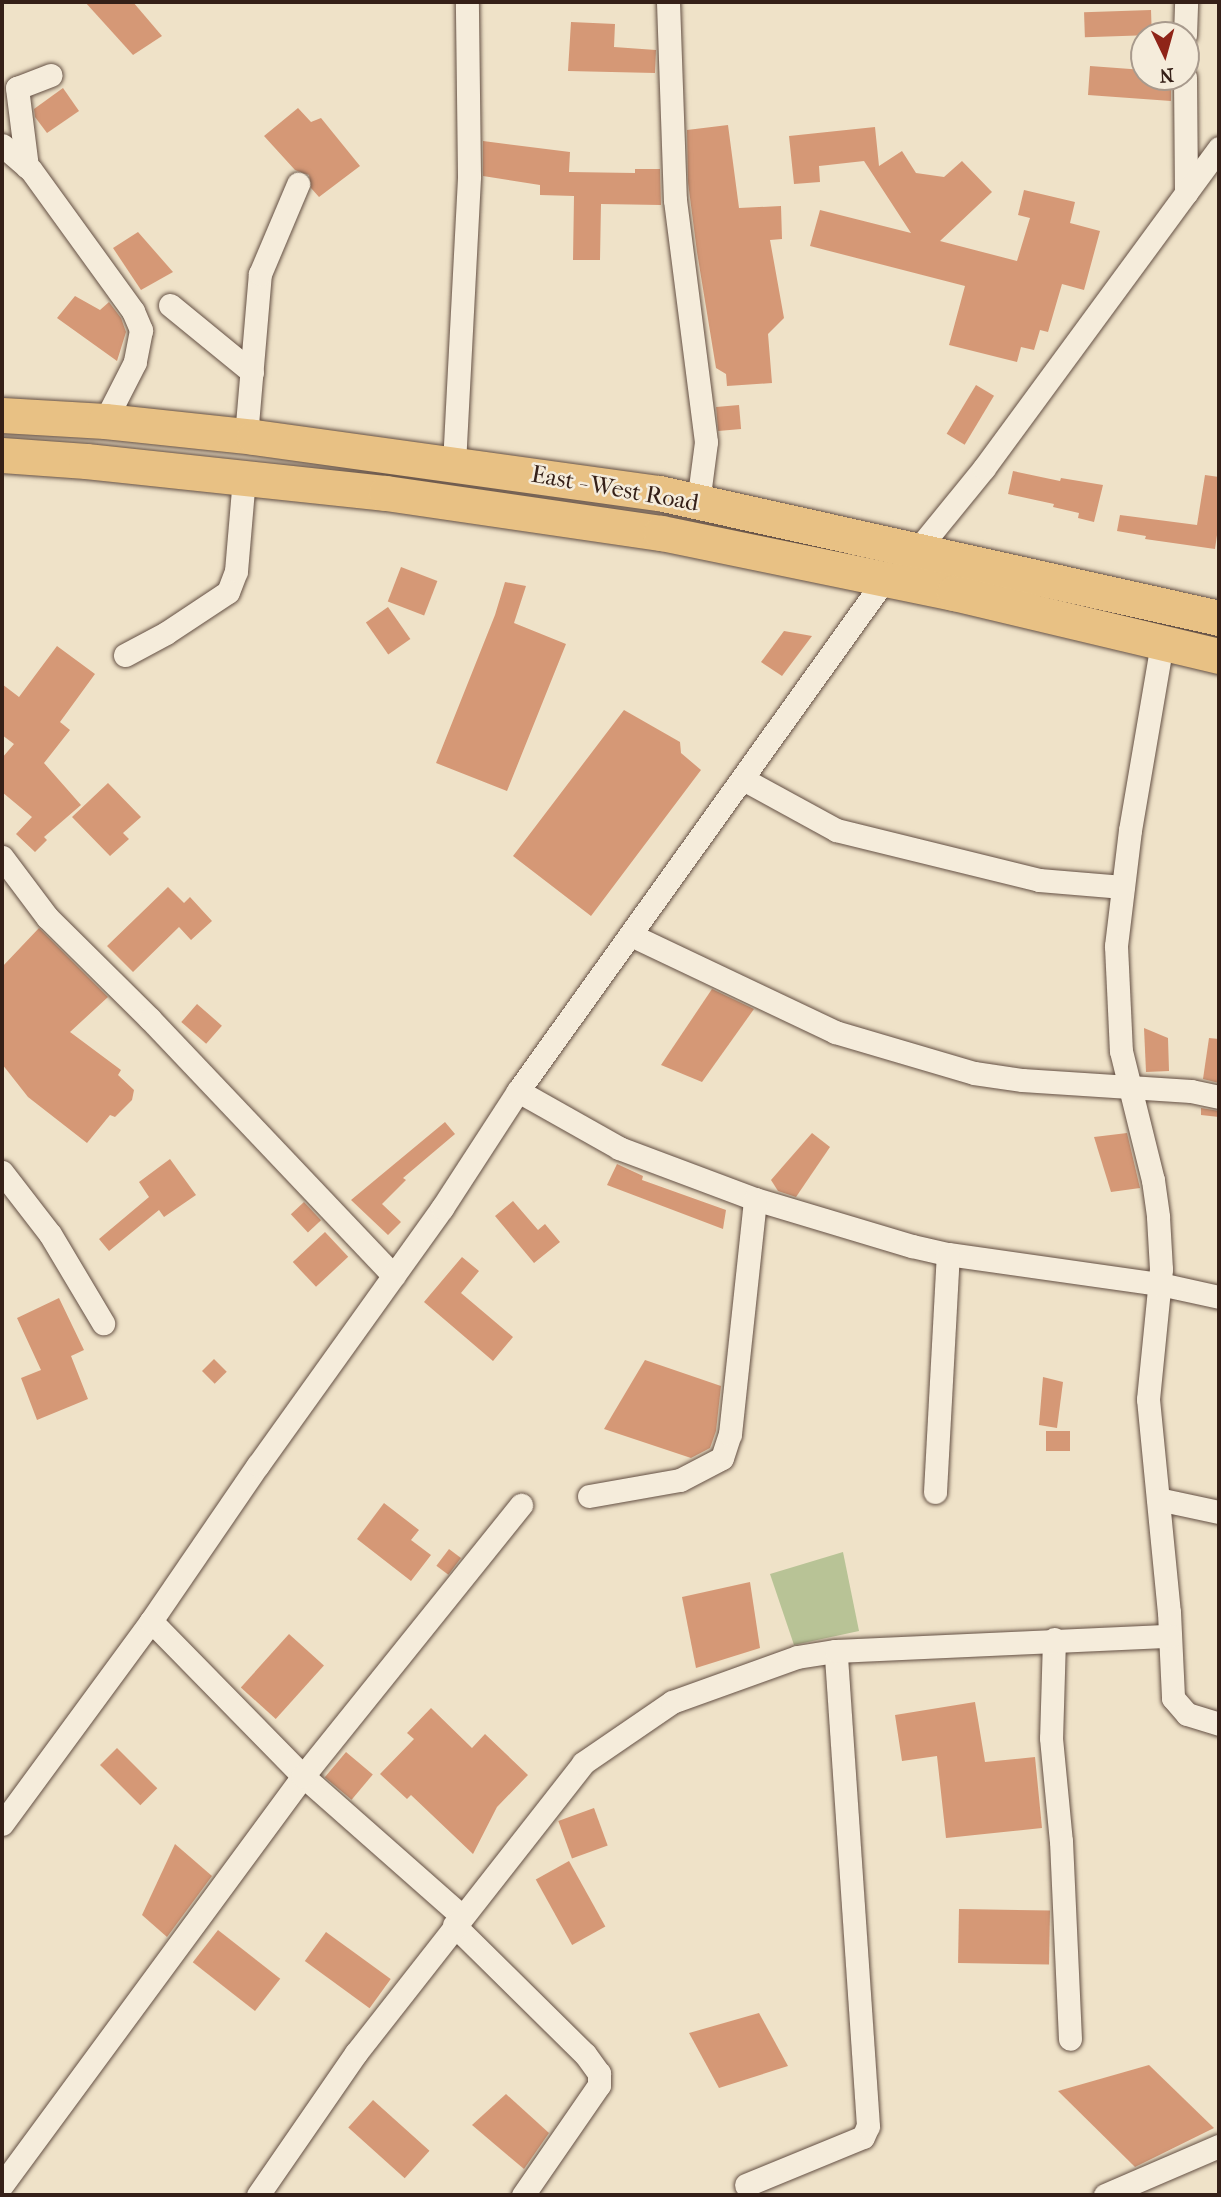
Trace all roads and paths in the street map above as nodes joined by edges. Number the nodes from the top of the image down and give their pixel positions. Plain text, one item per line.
1 (467, 2) edge
2 (668, 2) edge
3 (1186, 2) edge
4 (1185, 21) edge
5 (51, 75) dead end
6 (1185, 91) edge
7 (2, 145) edge
8 (1219, 148) edge
9 (27, 167) junction
10 (298, 184) dead end
11 (1186, 193) junction
12 (170, 305) dead end
13 (252, 372) junction
14 (2, 415) edge
15 (106, 421) junction
16 (246, 436) junction
17 (2, 455) edge
18 (454, 464) junction
19 (244, 478) junction
20 (698, 503) junction
21 (918, 549) junction
22 (885, 579) junction
23 (1219, 618) edge
24 (1162, 643) junction
25 (125, 655) dead end
26 (1219, 656) edge
27 (743, 779) junction
28 (2, 857) edge
29 (1123, 887) junction
30 (631, 935) junction
31 (1129, 1085) junction
32 (518, 1091) junction
33 (1219, 1097) edge
34 (2, 1172) edge
35 (755, 1199) junction
36 (948, 1254) junction
37 (394, 1276) junction
38 (1160, 1284) junction
39 (1219, 1297) edge
40 (103, 1323) dead end
41 (935, 1492) dead end
42 (589, 1496) dead end
43 (1158, 1499) junction
44 (521, 1505) dead end
45 (1219, 1512) edge
46 (151, 1621) junction
47 (1170, 1636) junction
48 (1054, 1639) junction
49 (836, 1651) junction
50 (1219, 1724) edge
51 (303, 1776) junction
52 (2, 1824) edge
53 (458, 1921) junction
54 (1070, 2039) dead end
55 (1219, 2146) edge
56 (2, 2185) edge
57 (746, 2185) dead end
58 (258, 2195) edge
59 (523, 2195) edge
60 (1105, 2195) edge

1 - 18 street
2 - 20 street
3 - 4 street
5 - 9 street
6 - 11 street
7 - 9 street
8 - 11 street
9 - 15 street
10 - 13 street
11 - 21 street
12 - 13 street
13 - 16 street
14 - 15 main road, East - West Road
15 - 16 main road, East - West Road
16 - 18 main road, East - West Road
17 - 19 main road, East - West Road
18 - 20 main road, East - West Road
19 - 22 main road, East - West Road
19 - 25 street
20 - 21 main road, East - West Road
21 - 23 main road, East - West Road
22 - 24 main road, East - West Road
22 - 27 street
24 - 26 main road, East - West Road
24 - 29 street
27 - 29 street
27 - 30 street
28 - 37 street
29 - 31 street
30 - 31 street
30 - 32 street
31 - 33 street
31 - 38 street
32 - 35 street
32 - 37 street
34 - 40 street
35 - 36 street
35 - 42 street
36 - 38 street
36 - 41 street
37 - 46 street
38 - 39 street
38 - 43 street
43 - 45 street
43 - 47 street
44 - 51 street
46 - 51 street
46 - 52 street
47 - 48 street
47 - 50 street
48 - 49 street
48 - 54 street
49 - 53 street
49 - 57 street
51 - 53 street
51 - 56 street
53 - 58 street
53 - 59 street
55 - 60 street

